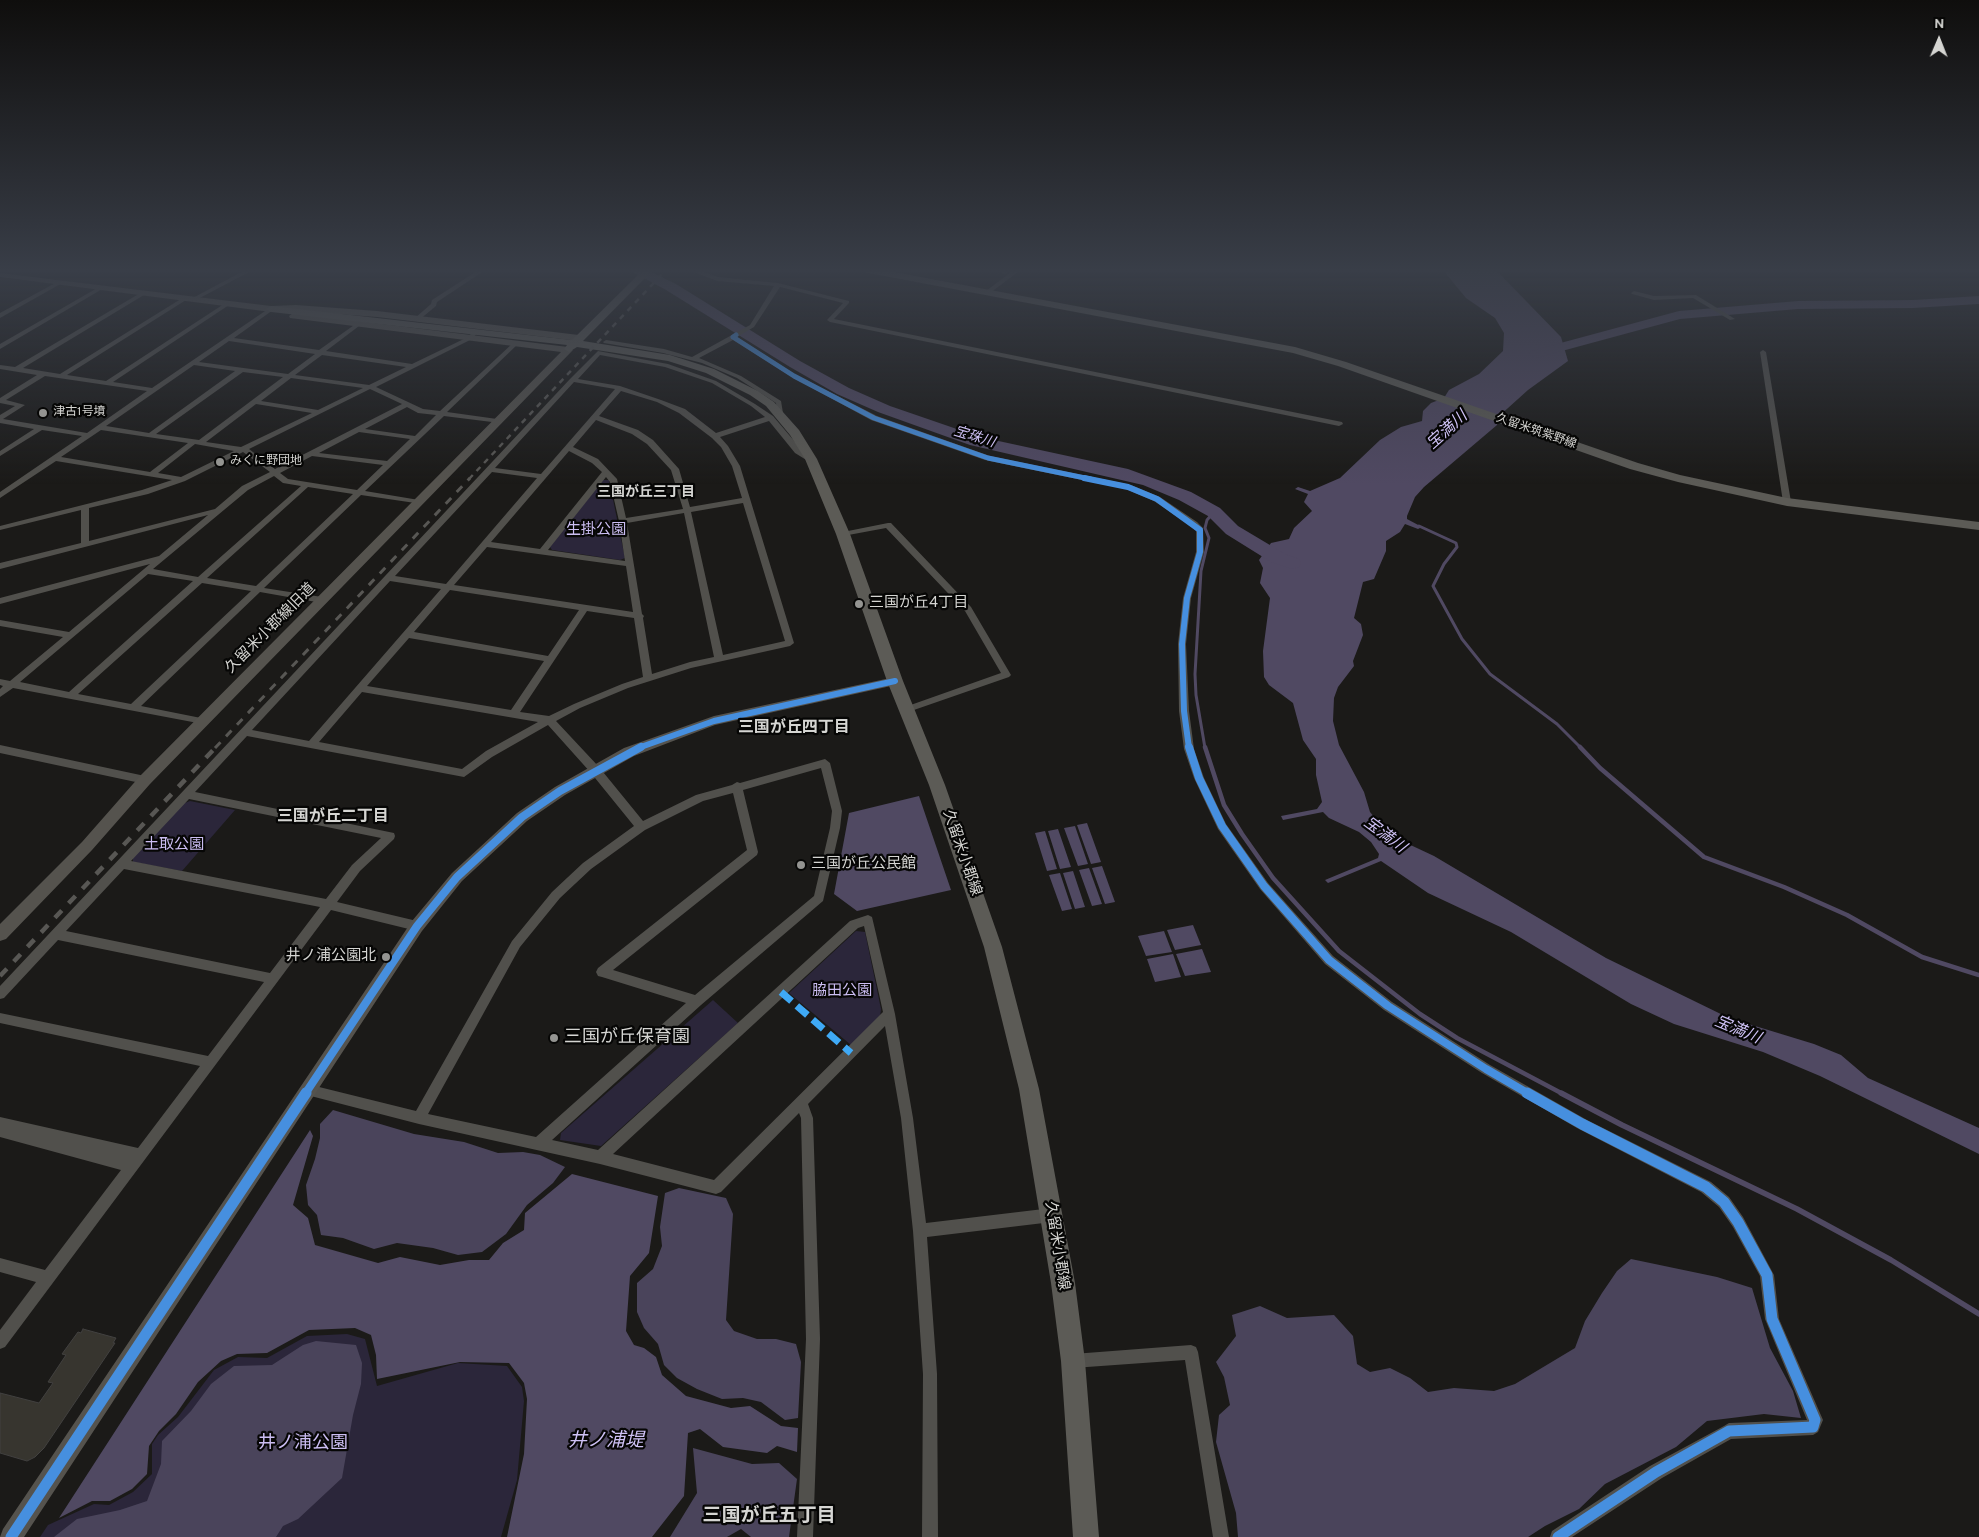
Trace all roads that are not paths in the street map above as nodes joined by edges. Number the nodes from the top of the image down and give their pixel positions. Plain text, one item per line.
1 (65, 341) edge
2 (120, 341) edge
3 (171, 341) edge
4 (226, 341) edge
5 (240, 341) edge
6 (336, 341) edge
7 (465, 341) edge
8 (490, 341) edge
9 (559, 341) edge
10 (577, 341) edge
11 (726, 341) edge
12 (742, 341) edge
13 (931, 341) edge
14 (1251, 341) edge
15 (606, 342) dead end
16 (515, 344) junction
17 (568, 350) junction
18 (321, 352) junction
19 (1762, 352) dead end
20 (693, 359) junction
21 (194, 363) junction
22 (414, 366) junction
23 (0, 367) edge
24 (242, 369) junction
25 (17, 370) junction
26 (44, 374) junction
27 (61, 376) junction
28 (289, 376) junction
29 (572, 380) junction
30 (107, 383) junction
31 (371, 387) junction
32 (620, 388) junction
33 (153, 390) junction
34 (0, 401) edge
35 (254, 402) junction
36 (408, 404) junction
37 (320, 412) junction
38 (441, 414) junction
39 (595, 417) junction
40 (776, 417) junction
41 (0, 420) edge
42 (497, 421) junction
43 (1339, 424) dead end
44 (99, 427) junction
45 (40, 428) junction
46 (358, 430) junction
47 (88, 435) junction
48 (150, 435) junction
49 (715, 436) junction
50 (416, 438) junction
51 (197, 442) junction
52 (568, 448) junction
53 (244, 450) junction
54 (0, 454) edge
55 (311, 454) junction
56 (54, 458) junction
57 (390, 464) junction
58 (489, 469) junction
59 (274, 472) junction
60 (606, 472) junction
61 (152, 474) junction
62 (543, 477) junction
63 (182, 479) junction
64 (306, 485) junction
65 (359, 494) junction
66 (0, 496) edge
67 (747, 500) junction
68 (419, 502) junction
69 (1787, 502) junction
70 (85, 507) junction
71 (218, 510) junction
72 (687, 510) junction
73 (623, 521) junction
74 (1979, 526) edge
75 (0, 528) edge
76 (843, 534) junction
77 (85, 544) junction
78 (484, 544) junction
79 (542, 552) junction
80 (162, 557) junction
81 (631, 564) junction
82 (0, 566) edge
83 (148, 570) junction
84 (387, 578) junction
85 (202, 580) junction
86 (445, 588) junction
87 (256, 590) junction
88 (322, 600) junction
89 (0, 601) edge
90 (585, 608) junction
91 (640, 616) junction
92 (0, 623) edge
93 (406, 634) junction
94 (71, 635) junction
95 (720, 658) junction
96 (550, 659) junction
97 (648, 677) junction
98 (895, 681) junction
99 (0, 682) edge
100 (12, 684) junction
101 (360, 688) junction
102 (0, 694) edge
103 (70, 696) junction
104 (133, 708) junction
105 (908, 709) junction
106 (514, 713) junction
107 (550, 720) junction
108 (203, 721) junction
109 (244, 732) junction
110 (311, 745) junction
111 (0, 749) edge
112 (595, 770) junction
113 (145, 780) junction
114 (737, 786) junction
115 (185, 794) junction
116 (641, 827) junction
117 (122, 864) junction
118 (327, 904) junction
119 (416, 926) junction
120 (0, 934) edge
121 (55, 934) junction
122 (274, 979) junction
123 (0, 994) edge
124 (697, 1001) junction
125 (889, 1014) junction
126 (0, 1018) edge
127 (210, 1062) junction
128 (307, 1090) junction
129 (801, 1102) junction
130 (419, 1118) junction
131 (0, 1123) edge
132 (0, 1131) edge
133 (538, 1144) junction
134 (600, 1157) junction
135 (136, 1160) junction
136 (1052, 1215) junction
137 (920, 1231) junction
138 (0, 1265) edge
139 (47, 1278) junction
140 (0, 1342) edge
141 (1073, 1361) junction
142 (11, 1537) edge
143 (805, 1537) edge
144 (930, 1537) edge
145 (1086, 1537) edge
146 (1221, 1537) edge
147 (1558, 1537) edge

1 - 25 street
2 - 27 street
3 - 30 street
4 - 21 street
5 - 18 street
6 - 18 street
7 - 22 street
8 - 16 street
9 - 40 main road, 久留米小郡線
10 - 17 main road
11 - 20 street
12 - 147 street
13 - 43 street
14 - 69 main road, 久留米筑紫野線
15 - 20 street
16 - 17 street
16 - 38 street
17 - 42 street, 久留米小郡線旧道
18 - 22 street
18 - 28 street
19 - 69 street
20 - 40 street
21 - 24 street
21 - 33 street
22 - 31 street
23 - 25 street
24 - 28 street
24 - 48 street
25 - 26 street
26 - 27 street
26 - 34 street
27 - 30 street
28 - 31 street
28 - 35 street
29 - 32 street
29 - 40 street
29 - 58 street
30 - 33 street
31 - 36 street
31 - 37 street
32 - 39 street
32 - 49 street
33 - 44 street
34 - 41 street
35 - 37 street
35 - 51 street
36 - 38 street
36 - 46 street
37 - 53 street
38 - 42 street
38 - 50 street
39 - 52 street
39 - 72 street
40 - 49 street
40 - 76 main road, 久留米小郡線
41 - 45 street
42 - 68 street, 久留米小郡線旧道
44 - 47 street
44 - 48 street
45 - 47 street
45 - 54 street
46 - 50 street
46 - 55 street
47 - 56 street
48 - 51 street
49 - 67 street
50 - 57 street
51 - 53 street
51 - 61 street
52 - 60 street
52 - 62 street
53 - 59 street
53 - 63 street
55 - 57 street
55 - 59 street
56 - 61 street
56 - 66 street
57 - 65 street
58 - 62 street
58 - 84 street
59 - 64 street
59 - 71 street
60 - 73 street
60 - 79 street
61 - 63 street
62 - 78 street
63 - 70 street
64 - 65 street
64 - 85 street
65 - 68 street
65 - 87 street
67 - 72 street
67 - 95 street
68 - 88 street, 久留米小郡線旧道
69 - 74 main road, 久留米筑紫野線
70 - 75 street
70 - 77 street
71 - 77 street
71 - 80 street
72 - 73 street
72 - 95 street
73 - 81 street
76 - 98 main road, 久留米小郡線
76 - 105 street
77 - 82 street
78 - 79 street
78 - 86 street
79 - 81 street
80 - 83 street
80 - 89 street
81 - 91 street
83 - 85 street
83 - 94 street
84 - 86 street
84 - 109 street
85 - 87 street
85 - 103 street
86 - 90 street
86 - 93 street
87 - 88 street
87 - 104 street
88 - 108 street, 久留米小郡線旧道
90 - 91 street
90 - 96 street
91 - 97 street
92 - 94 street
93 - 96 street
93 - 101 street
94 - 100 street
95 - 97 street
96 - 106 street
97 - 107 street
98 - 105 main road, 久留米小郡線
98 - 112 street
99 - 100 street
100 - 102 street
100 - 103 street
101 - 106 street
101 - 110 street
103 - 104 street
104 - 108 street
105 - 136 main road, 久留米小郡線
106 - 107 street
107 - 110 street
107 - 112 street
108 - 113 street, 久留米小郡線旧道
109 - 110 street
109 - 115 street
111 - 113 street
112 - 116 street
112 - 119 street
113 - 120 street, 久留米小郡線旧道
114 - 116 street
114 - 124 street
114 - 124 street
115 - 117 street
115 - 118 street
116 - 130 street
117 - 118 street
117 - 121 street
118 - 119 street
118 - 122 street
119 - 128 street
121 - 122 street
121 - 123 street
122 - 127 street
124 - 133 street
125 - 129 street
125 - 134 street
125 - 137 street
126 - 127 street
127 - 135 street
128 - 130 street
128 - 142 street
129 - 134 street
129 - 143 street
130 - 133 street
131 - 135 street
132 - 135 street
133 - 134 street
135 - 139 street
136 - 137 street
136 - 141 main road, 久留米小郡線
137 - 144 street
138 - 139 street
139 - 140 street
141 - 145 main road, 久留米小郡線
141 - 146 street

